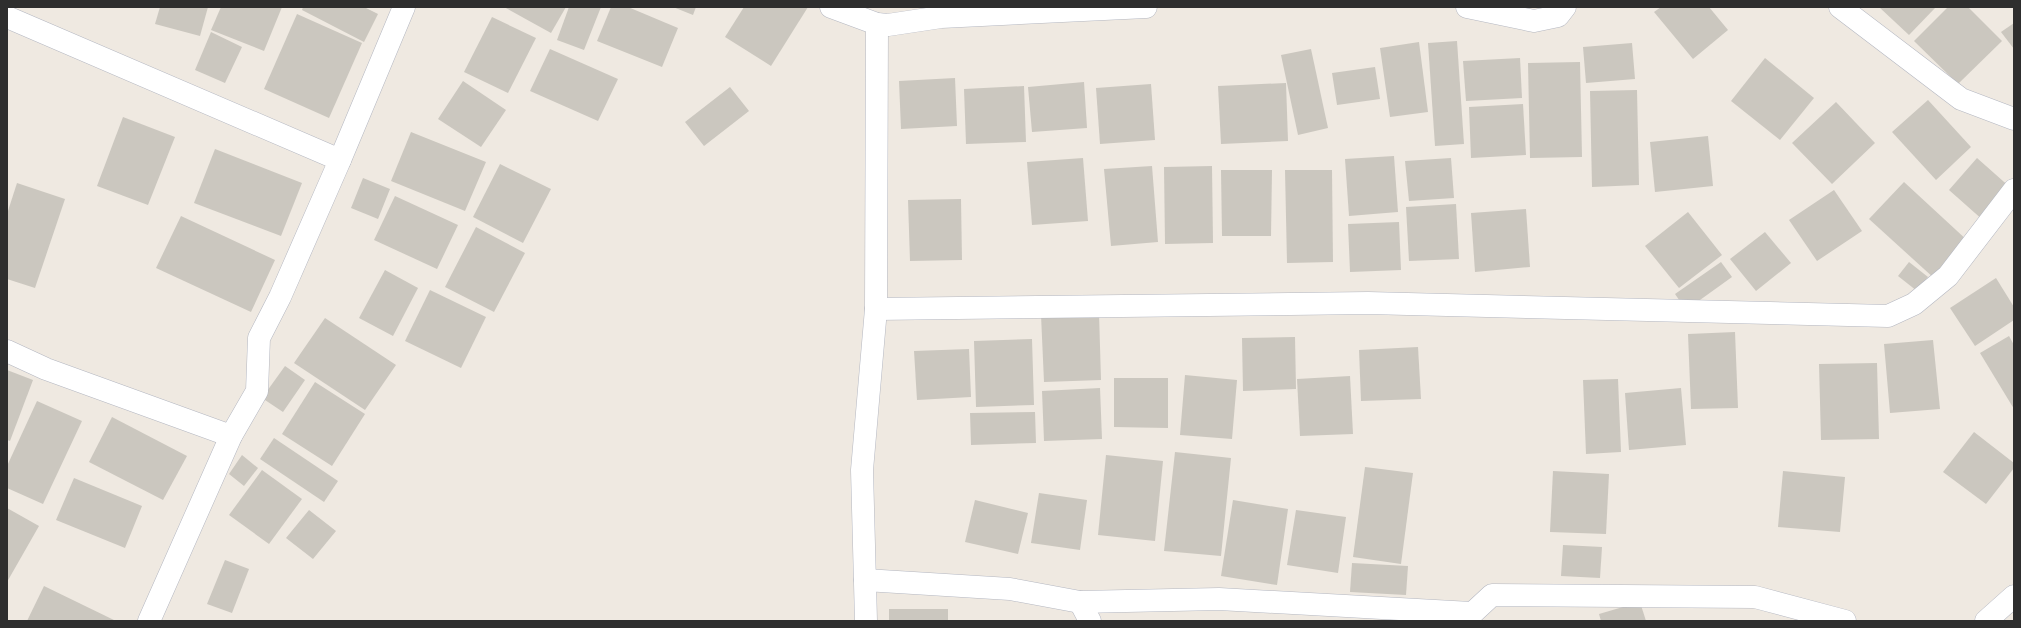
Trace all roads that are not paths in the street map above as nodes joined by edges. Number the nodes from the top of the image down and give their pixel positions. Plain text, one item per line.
1 (404, 7) edge
2 (831, 7) edge
3 (1146, 7) edge
4 (1467, 7) edge
5 (1565, 7) edge
6 (1840, 7) edge
7 (7, 17) edge
8 (877, 24) junction
9 (2014, 119) edge
10 (340, 160) junction
11 (2014, 190) edge
12 (876, 309) junction
13 (7, 351) edge
14 (231, 436) junction
15 (865, 580) junction
16 (2014, 596) edge
17 (1080, 602) junction
18 (1467, 617) edge
19 (149, 621) edge
20 (866, 621) edge
21 (1090, 621) edge
22 (1845, 621) edge
23 (1986, 621) edge

1 - 10 street
2 - 8 street
3 - 8 street
4 - 5 street
6 - 9 street
7 - 10 street
8 - 12 street
10 - 14 street
11 - 12 street
12 - 15 street
13 - 14 street
14 - 19 street
15 - 17 street
15 - 20 street
16 - 23 street
17 - 18 street
17 - 21 street
18 - 22 street

